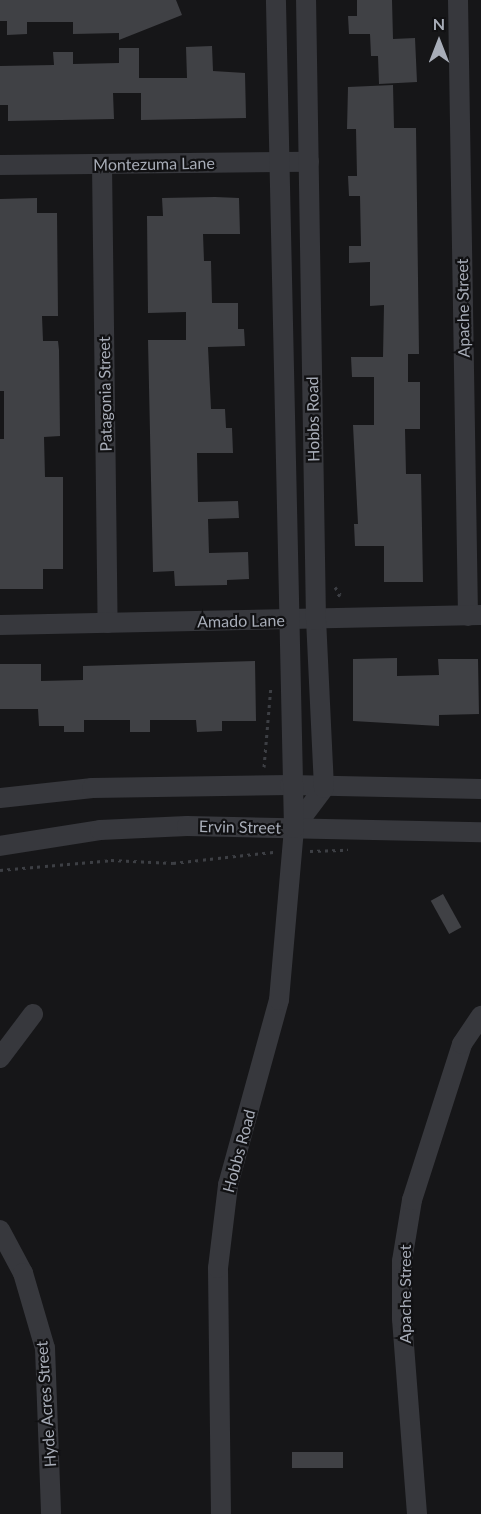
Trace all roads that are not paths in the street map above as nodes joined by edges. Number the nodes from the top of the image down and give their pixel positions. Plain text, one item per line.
1 (276, 0) edge
2 (306, 0) edge
3 (458, 0) edge
4 (278, 162) junction
5 (309, 162) junction
6 (0, 165) edge
7 (102, 165) junction
8 (474, 616) edge
9 (316, 620) junction
10 (290, 621) junction
11 (108, 622) junction
12 (0, 624) edge
13 (290, 785) junction
14 (324, 788) junction
15 (481, 789) edge
16 (0, 798) edge
17 (294, 828) junction
18 (481, 832) edge
19 (0, 846) edge
20 (33, 1014) dead end
21 (481, 1016) edge
22 (0, 1059) edge
23 (0, 1230) edge
24 (51, 1514) edge
25 (221, 1514) edge
26 (417, 1514) edge

1 - 4 street, Hobbs Road
2 - 5 street, Hobbs Road
3 - 8 street, Apache Street
4 - 5 street, Montezuma Lane
4 - 7 street, Montezuma Lane
4 - 10 street, Hobbs Road
5 - 9 street, Hobbs Road
6 - 7 street, Montezuma Lane
7 - 11 street, Patagonia Street
8 - 9 street, Amado Lane
9 - 10 street, Amado Lane
9 - 14 street, Hobbs Road
10 - 11 street, Amado Lane
10 - 13 street, Hobbs Road
11 - 12 street, Amado Lane
13 - 14 street
13 - 16 street
13 - 17 street, Hobbs Road
14 - 15 street
14 - 17 street
17 - 18 street, Ervin Street
17 - 19 street, Ervin Street
17 - 25 street, Hobbs Road
20 - 22 street
21 - 26 street, Apache Street
23 - 24 street, Hyde Acres Street

